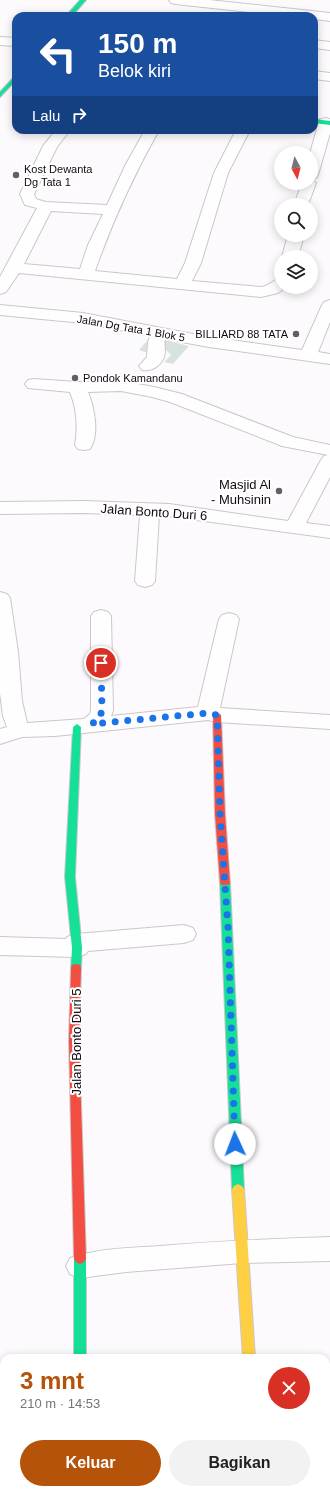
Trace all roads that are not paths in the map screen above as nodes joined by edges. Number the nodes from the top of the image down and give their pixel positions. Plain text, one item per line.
1 (83, 0) edge
2 (175, 0) edge
3 (238, 3) edge
4 (72, 12) edge
5 (297, 12) edge
6 (318, 15) edge
7 (330, 17) edge
8 (0, 41) edge
9 (12, 42) edge
10 (318, 44) edge
11 (330, 46) edge
12 (318, 76) edge
13 (330, 77) edge
14 (323, 122) edge
15 (60, 134) edge
16 (150, 134) edge
17 (241, 134) edge
18 (318, 146) edge
19 (46, 206) junction
20 (112, 210) junction
21 (14, 268) junction
22 (86, 274) junction
23 (182, 284) junction
24 (0, 289) edge
25 (274, 289) edge
26 (330, 304) edge
27 (0, 310) edge
28 (160, 333) junction
29 (309, 355) junction
30 (330, 359) edge
31 (148, 366) dead end
32 (34, 384) dead end
33 (76, 386) junction
34 (84, 445) dead end
35 (330, 450) edge
36 (330, 460) edge
37 (0, 508) edge
38 (150, 510) junction
39 (294, 526) junction
40 (330, 532) edge
41 (145, 581) dead end
42 (0, 598) edge
43 (101, 616) dead end
44 (229, 619) dead end
45 (5, 678) edge
46 (212, 714) junction
47 (330, 722) edge
48 (84, 725) junction
49 (10, 734) edge
50 (184, 934) dead end
51 (77, 945) junction
52 (0, 946) edge
53 (330, 1249) edge
54 (242, 1251) junction
55 (80, 1266) junction
56 (80, 1354) edge
57 (249, 1354) edge

1 - 4 street
2 - 3 street
3 - 5 street
6 - 7 street
8 - 9 street
10 - 11 street
12 - 13 street
14 - 18 street
15 - 19 street
16 - 20 street
17 - 23 street
19 - 20 street
19 - 21 street
20 - 22 street
21 - 22 street
21 - 24 street
22 - 23 street
23 - 25 street
26 - 29 street
27 - 28 street, Jalan Dg Tata 1 Blok 5
28 - 29 street, Jalan Dg Tata 1 Blok 5
28 - 31 street
29 - 30 street, Jalan Dg Tata 1 Blok 5
32 - 33 street
33 - 34 street
33 - 35 street
36 - 39 street
37 - 38 street, Jalan Bonto Duri 6
38 - 39 street, Jalan Bonto Duri 6
38 - 41 street
39 - 40 street, Jalan Bonto Duri 6
42 - 45 street
43 - 48 street, Jalan Bonto Duri 5
44 - 46 street
45 - 49 street
46 - 47 street
46 - 48 street
46 - 54 street
48 - 49 street
48 - 51 street, Jalan Bonto Duri 5
50 - 51 street
51 - 52 street
51 - 55 street, Jalan Bonto Duri 5
53 - 54 street
54 - 55 street
54 - 57 street
55 - 56 street, Jalan Bonto Duri 5

